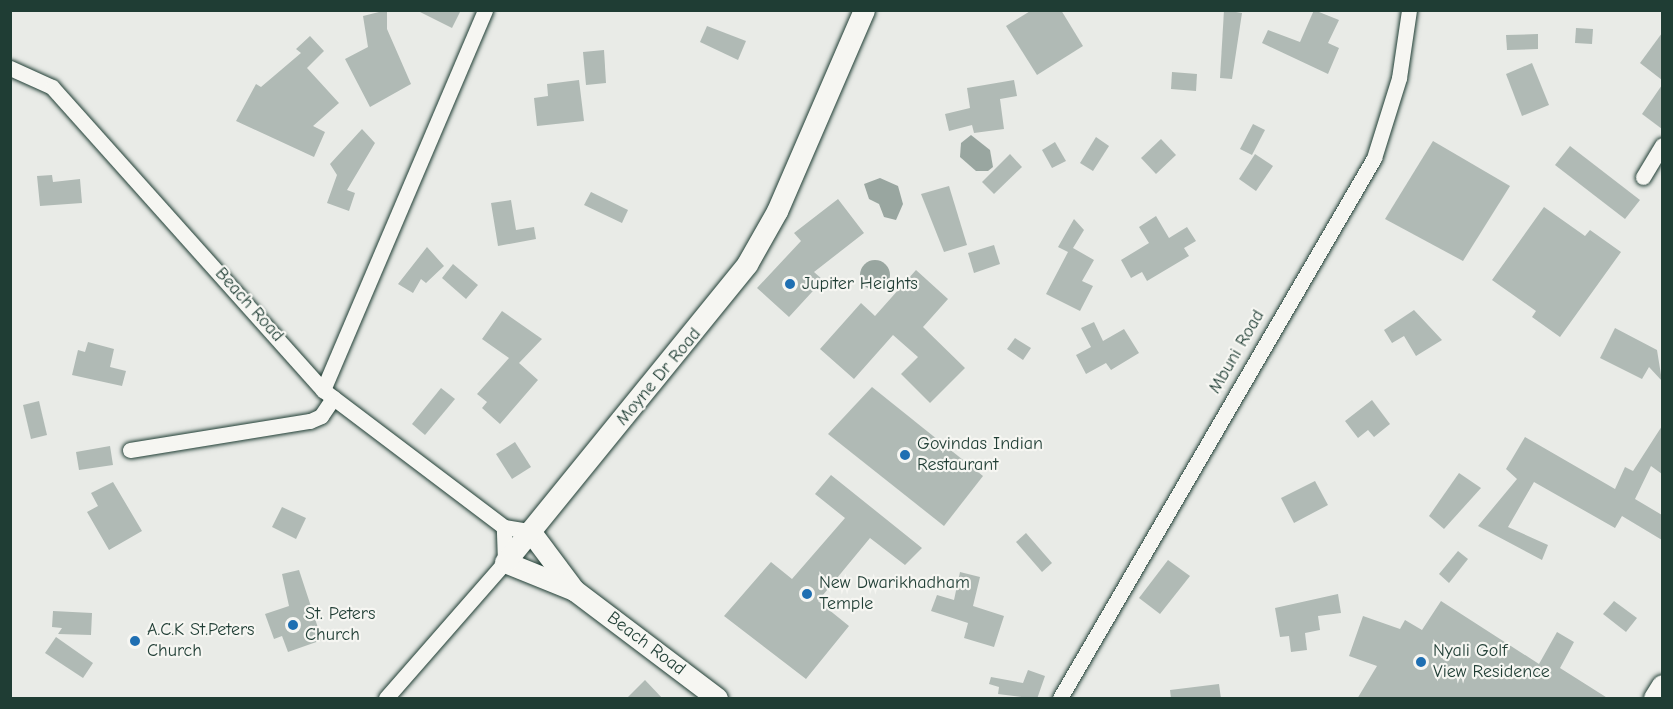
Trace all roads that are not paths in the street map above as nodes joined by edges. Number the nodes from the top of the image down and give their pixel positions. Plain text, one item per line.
1 (485, 10) edge
2 (864, 10) edge
3 (1409, 10) edge
4 (10, 68) edge
5 (1662, 145) edge
6 (1643, 177) dead end
7 (328, 394) junction
8 (130, 450) dead end
9 (553, 501) junction
10 (504, 527) junction
11 (530, 531) junction
12 (552, 560) junction
13 (505, 562) junction
14 (574, 590) junction
15 (1662, 685) edge
16 (386, 699) edge
17 (717, 699) edge
18 (1060, 699) edge
19 (1654, 699) edge

1 - 7 street
2 - 9 main road, Moyne Dr Road
3 - 18 street, Mbuni Road
4 - 7 street, Beach Road
5 - 6 street
7 - 8 street
7 - 10 street, Beach Road
9 - 11 main road, Moyne Dr Road
9 - 12 main road
10 - 11 street, Beach Road
10 - 13 street
11 - 12 main road, Beach Road
11 - 13 main road, Moyne Dr Road
12 - 14 main road, Beach Road
13 - 14 main road, Beach Road
13 - 16 street, Moyne Dr Road
14 - 17 main road, Beach Road
15 - 19 main road

